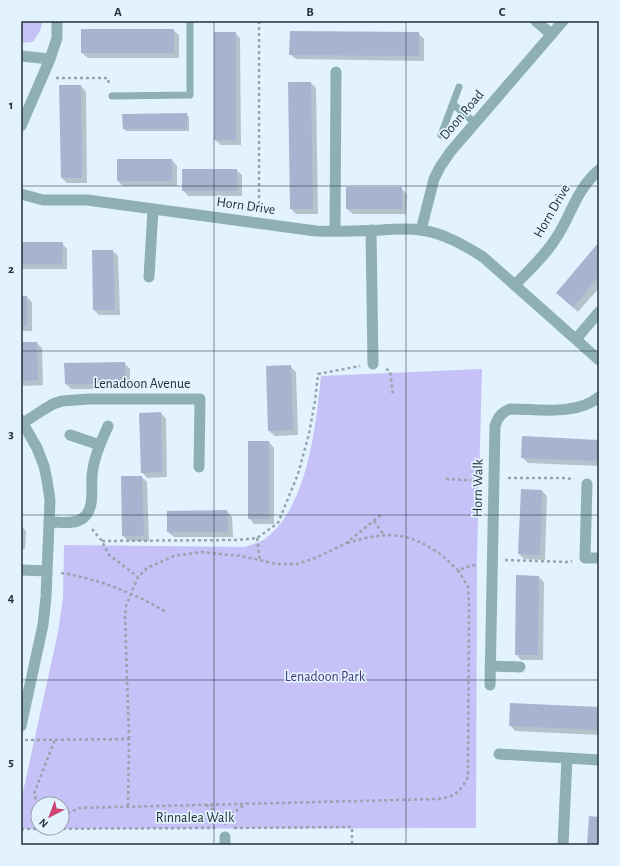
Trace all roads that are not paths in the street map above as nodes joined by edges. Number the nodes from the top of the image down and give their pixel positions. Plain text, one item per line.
1 (57, 21) edge
2 (190, 21) edge
3 (536, 21) edge
4 (563, 21) edge
5 (551, 34) junction
6 (21, 56) edge
7 (50, 59) junction
8 (336, 72) dead end
9 (459, 86) dead end
10 (112, 96) road end
11 (453, 104) junction
12 (475, 122) junction
13 (21, 126) edge
14 (441, 135) dead end
15 (599, 170) edge
16 (21, 194) edge
17 (153, 208) junction
18 (371, 230) junction
19 (421, 230) junction
20 (335, 232) junction
21 (149, 277) dead end
22 (515, 285) junction
23 (599, 312) edge
24 (576, 339) junction
25 (599, 360) edge
26 (373, 364) road end
27 (599, 397) edge
28 (22, 422) edge
29 (108, 426) dead end
30 (70, 435) dead end
31 (100, 445) junction
32 (199, 467) dead end
33 (587, 484) road end
34 (50, 522) junction
35 (599, 558) edge
36 (21, 570) edge
37 (47, 571) junction
38 (490, 666) junction
39 (520, 667) dead end
40 (490, 685) dead end
41 (21, 726) edge
42 (499, 754) dead end
43 (567, 758) junction
44 (599, 760) edge
45 (563, 845) edge

1 - 7 street
2 - 10 lane
3 - 5 street
4 - 5 street, Doon Road
5 - 12 street, Doon Road
6 - 7 street
7 - 13 street
8 - 20 street
9 - 11 lane
11 - 12 lane
11 - 14 lane
12 - 19 street, Doon Road
15 - 22 street, Horn Drive
16 - 17 street, Horn Drive
17 - 20 street, Horn Drive
17 - 21 street
18 - 19 street, Horn Drive
18 - 20 street, Horn Drive
18 - 26 street
19 - 22 street, Horn Drive
22 - 24 street, Horn Drive
23 - 24 street
24 - 25 street, Horn Drive
27 - 38 street, Horn Walk
28 - 32 street, Lenadoon Avenue
28 - 34 street, Lenadoon Avenue
29 - 31 street
30 - 31 street
31 - 34 street
33 - 35 street
34 - 37 street, Lenadoon Avenue
36 - 37 street
37 - 41 street, Lenadoon Avenue
38 - 39 street
38 - 40 street, Horn Walk
42 - 43 street
43 - 44 street
43 - 45 street

